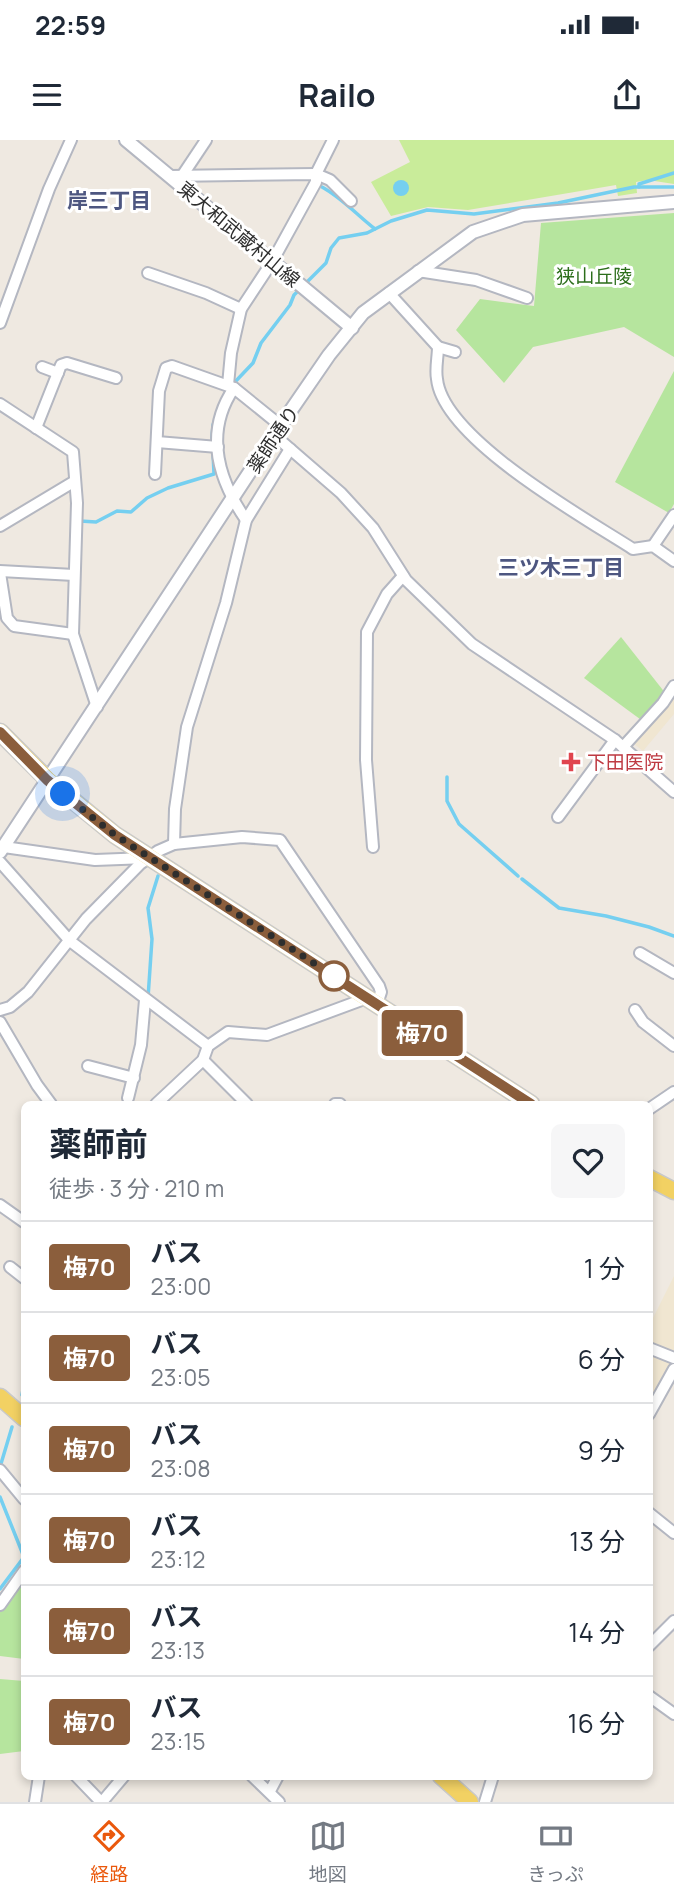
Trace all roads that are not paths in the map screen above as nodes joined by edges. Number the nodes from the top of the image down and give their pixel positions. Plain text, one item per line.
1 (71, 140) edge
2 (126, 140) edge
3 (206, 140) edge
4 (333, 140) edge
5 (316, 174) junction
6 (176, 176) junction
7 (351, 201) dead end
8 (674, 202) edge
9 (272, 262) junction
10 (418, 271) junction
11 (148, 273) dead end
12 (389, 293) junction
13 (527, 298) dead end
14 (241, 309) junction
15 (1, 317) edge
16 (352, 328) junction
17 (438, 347) junction
18 (455, 352) dead end
19 (42, 366) dead end
20 (58, 373) junction
21 (116, 379) dead end
22 (231, 387) junction
23 (0, 404) edge
24 (36, 428) junction
25 (278, 431) junction
26 (157, 442) junction
27 (213, 446) junction
28 (290, 449) junction
29 (155, 474) dead end
30 (75, 481) junction
31 (233, 500) junction
32 (674, 515) edge
33 (246, 520) junction
34 (0, 526) edge
35 (653, 546) junction
36 (674, 561) edge
37 (0, 572) edge
38 (74, 575) junction
39 (404, 576) junction
40 (74, 634) junction
41 (674, 686) edge
42 (97, 707) junction
43 (0, 732) edge
44 (619, 744) junction
45 (47, 780) junction
46 (674, 792) edge
47 (558, 817) dead end
48 (174, 844) junction
49 (373, 847) dead end
50 (2, 850) edge
51 (150, 859) junction
52 (0, 862) edge
53 (70, 941) junction
54 (640, 953) dead end
55 (674, 973) edge
56 (372, 1001) junction
57 (148, 1002) junction
58 (0, 1010) edge
59 (635, 1010) dead end
60 (0, 1022) edge
61 (208, 1046) junction
62 (674, 1046) edge
63 (204, 1060) junction
64 (88, 1066) dead end
65 (134, 1078) junction
66 (674, 1092) edge
67 (128, 1098) dead end
68 (49, 1101) edge
69 (159, 1101) edge
70 (244, 1101) edge
71 (526, 1101) edge
72 (653, 1106) edge
73 (653, 1180) edge
74 (674, 1191) edge
75 (0, 1206) edge
76 (21, 1220) edge
77 (10, 1267) dead end
78 (21, 1276) edge
79 (653, 1350) edge
80 (674, 1359) edge
81 (674, 1368) edge
82 (0, 1397) edge
83 (653, 1407) edge
84 (21, 1415) edge
85 (1, 1471) edge
86 (21, 1495) edge
87 (653, 1516) edge
88 (674, 1533) edge
89 (21, 1575) edge
90 (0, 1605) edge
91 (674, 1620) edge
92 (664, 1631) junction
93 (674, 1639) edge
94 (653, 1642) edge
95 (653, 1699) edge
96 (674, 1714) edge
97 (39, 1780) edge
98 (80, 1780) edge
99 (121, 1780) edge
100 (255, 1780) edge
101 (277, 1780) edge
102 (445, 1780) edge
103 (493, 1780) edge
104 (272, 1797) edge
105 (37, 1801) edge
106 (102, 1802) edge
107 (470, 1802) edge
108 (485, 1802) edge

1 - 15 street
2 - 6 street, 東大和武蔵村山線
3 - 6 street
4 - 5 street
5 - 6 street
5 - 7 street
5 - 9 street
6 - 9 street, 東大和武蔵村山線
8 - 10 street, 薬師通り
9 - 14 street
9 - 16 street, 東大和武蔵村山線
10 - 12 street, 薬師通り
10 - 13 street
11 - 14 street
12 - 16 street, 薬師通り
12 - 17 street
14 - 22 street
16 - 25 street, 薬師通り
17 - 18 street
17 - 35 street
19 - 20 street
20 - 21 street
20 - 24 street
22 - 25 street
22 - 26 street
22 - 27 street
23 - 24 street
24 - 30 street
25 - 28 street
25 - 31 street, 薬師通り
26 - 27 street
26 - 29 street
27 - 31 street
28 - 33 street
28 - 39 street
30 - 34 street
30 - 38 street
31 - 33 street
31 - 42 street, 薬師通り
32 - 35 street
33 - 48 street
35 - 36 street
37 - 38 street
37 - 40 street
38 - 40 street
39 - 44 street
39 - 49 street
40 - 42 street
41 - 44 street
42 - 45 street, 薬師通り
43 - 45 main road
44 - 46 street
44 - 47 street
45 - 50 street, 薬師通り
45 - 51 main road
48 - 51 street
48 - 56 street
50 - 51 street
51 - 53 street
51 - 56 main road
52 - 53 street
53 - 57 street
53 - 58 street
54 - 55 street
56 - 61 street
56 - 71 main road
57 - 61 street
57 - 65 street
59 - 62 street
60 - 68 street
61 - 63 street
63 - 69 street
63 - 70 street
64 - 65 street
65 - 67 street
66 - 72 street
73 - 74 main road
75 - 76 street
77 - 78 street
79 - 80 street
81 - 83 street
82 - 84 main road
85 - 86 street
87 - 88 street
89 - 90 street
91 - 92 street
92 - 93 street
92 - 94 street
95 - 96 street
97 - 105 street
98 - 106 street
99 - 106 street
100 - 104 street
101 - 104 street
102 - 107 main road
103 - 108 street

